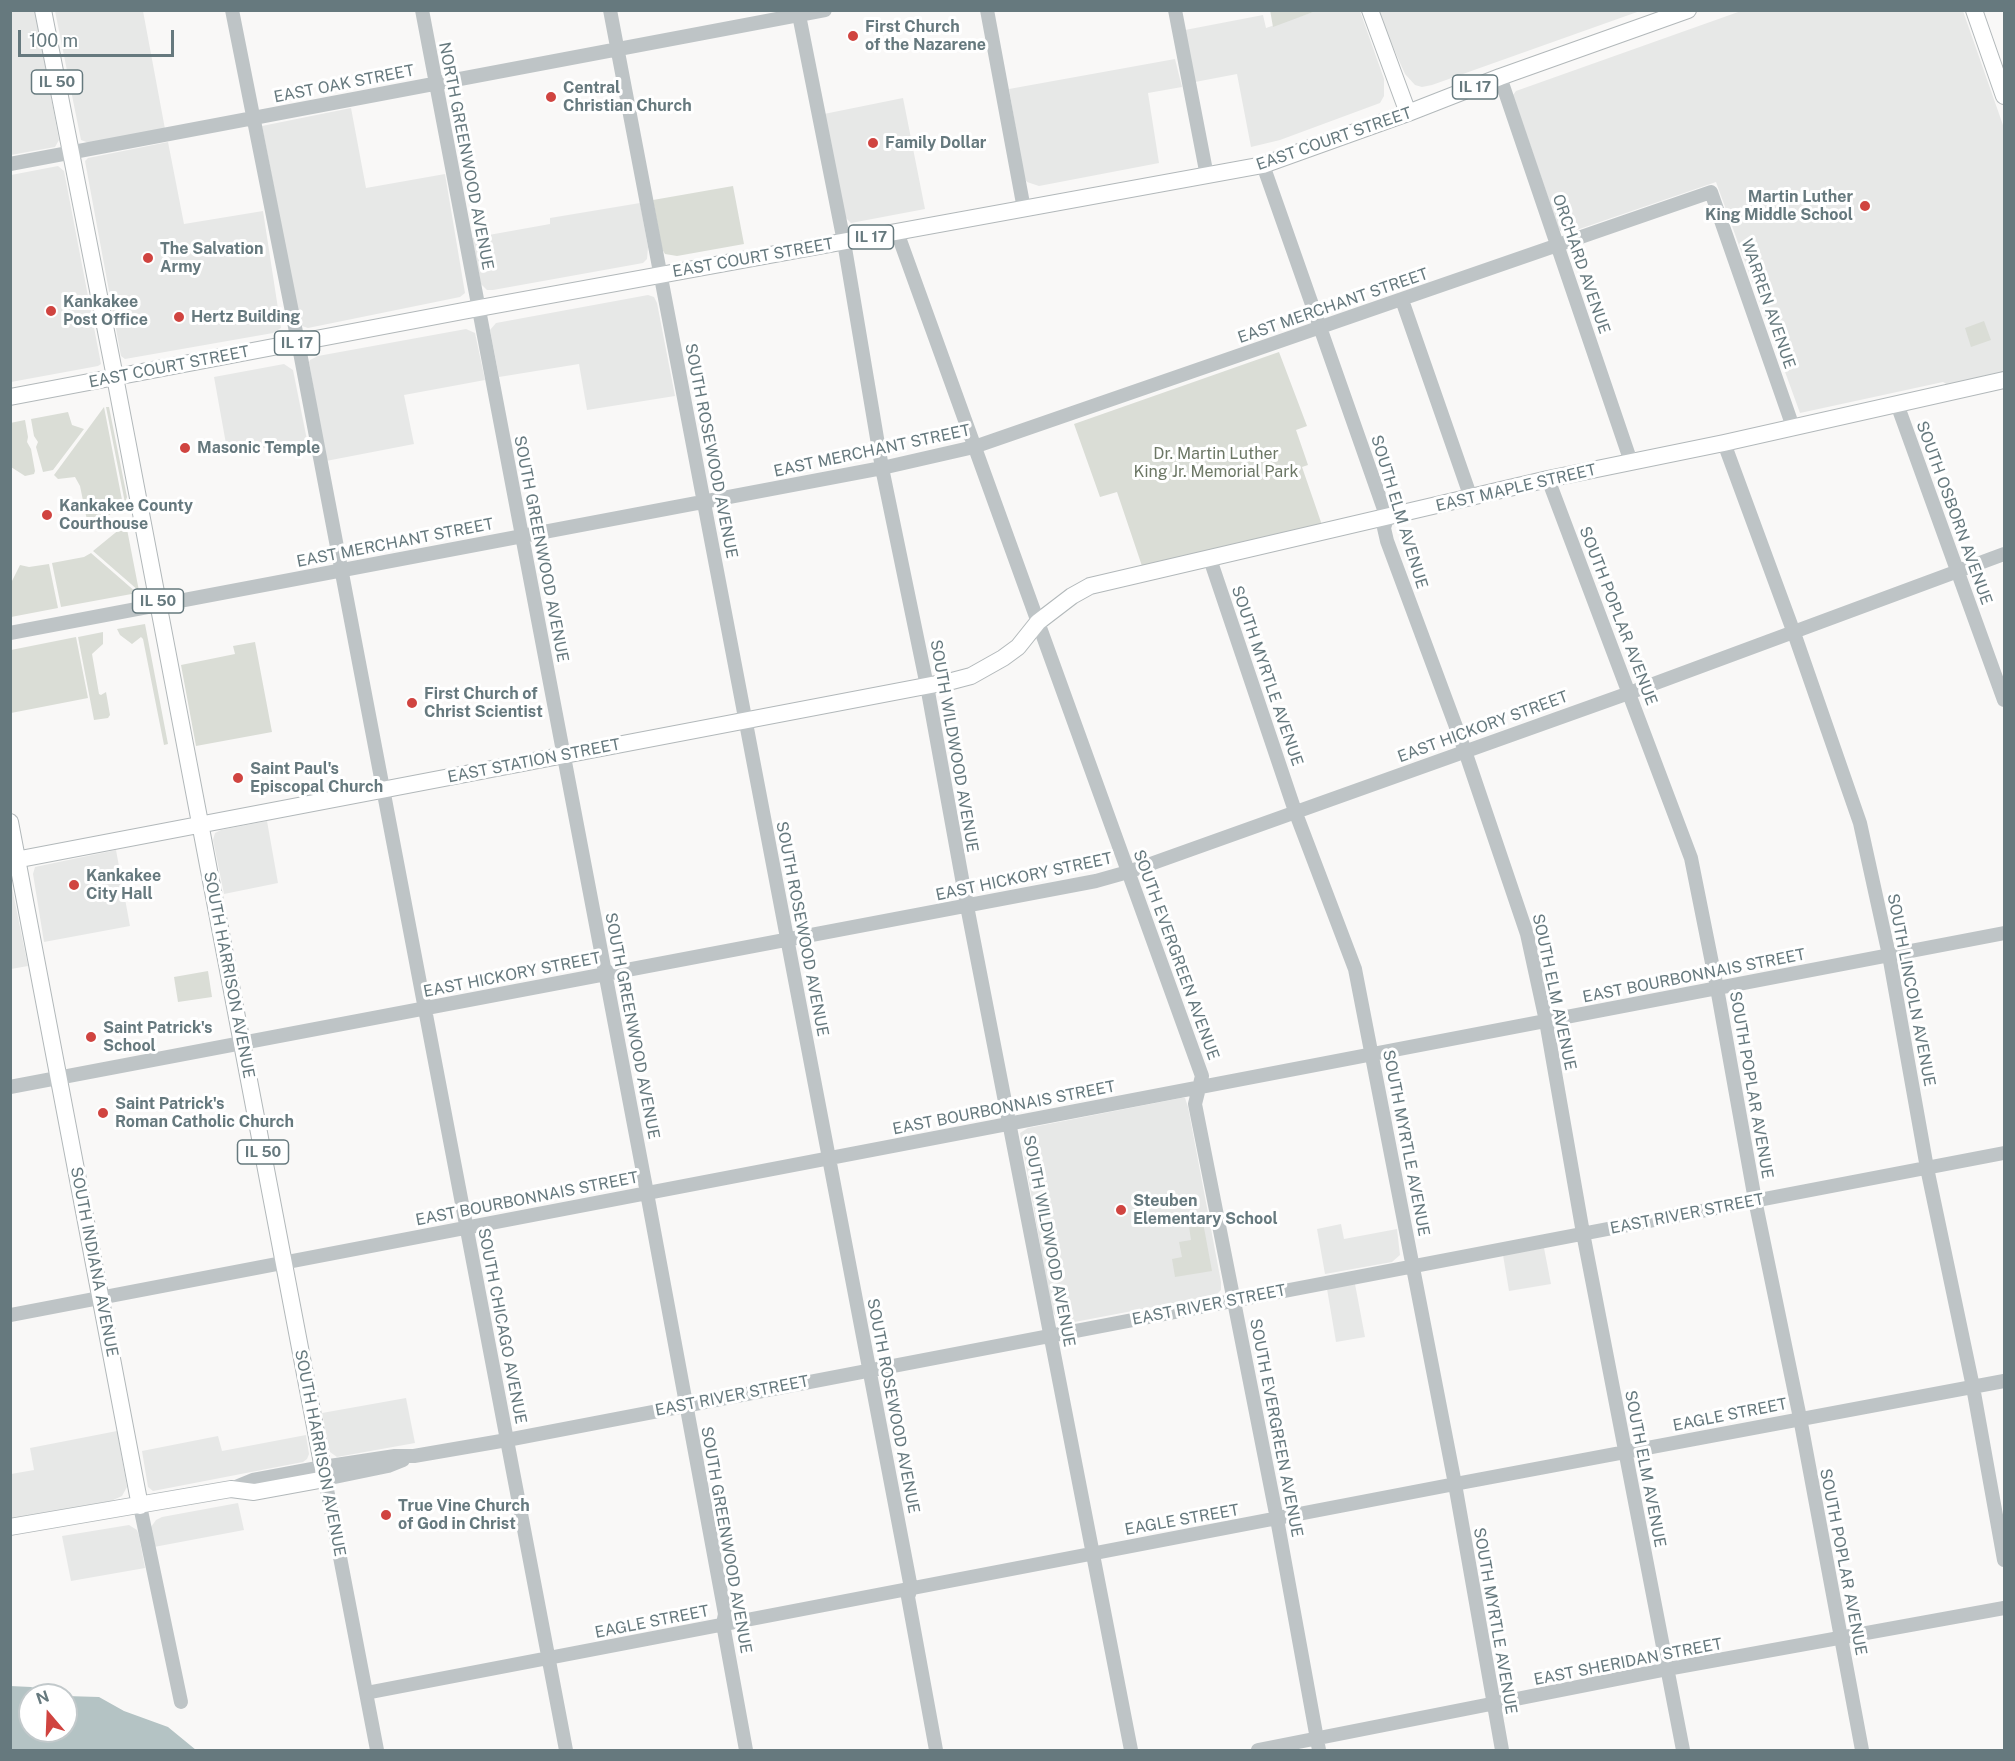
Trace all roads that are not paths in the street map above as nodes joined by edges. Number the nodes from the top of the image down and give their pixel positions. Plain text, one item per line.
1 (43, 10) edge
2 (232, 10) edge
3 (422, 10) edge
4 (610, 10) edge
5 (825, 10) edge
6 (987, 10) edge
7 (1175, 10) edge
8 (1370, 10) edge
9 (1688, 10) edge
10 (1974, 10) edge
11 (799, 13) edge
12 (1657, 16) edge
13 (618, 50) junction
14 (1500, 77) junction
15 (436, 84) junction
16 (2004, 92) edge
17 (1408, 113) junction
18 (252, 119) junction
19 (71, 153) junction
20 (10, 164) edge
21 (1263, 165) junction
22 (1207, 176) junction
23 (1711, 192) joint
24 (1024, 209) junction
25 (897, 232) junction
26 (844, 242) junction
27 (1558, 246) junction
28 (660, 275) junction
29 (1402, 300) junction
30 (479, 308) junction
31 (1320, 328) junction
32 (298, 342) junction
33 (115, 377) junction
34 (2004, 380) edge
35 (10, 397) edge
36 (1897, 404) junction
37 (1793, 427) junction
38 (1724, 443) junction
39 (974, 447) junction
40 (1631, 462) junction
41 (882, 468) junction
42 (1548, 479) junction
43 (1471, 498) junction
44 (704, 502) junction
45 (1387, 518) junction
46 (522, 536) junction
47 (2004, 554) edge
48 (1210, 559) junction
49 (342, 570) junction
50 (1957, 570) junction
51 (159, 605) junction
52 (1038, 622) junction
53 (10, 633) edge
54 (1794, 633) junction
55 (927, 686) junction
56 (1629, 693) junction
57 (2004, 700) edge
58 (745, 721) junction
59 (1464, 751) junction
60 (564, 755) junction
61 (383, 790) junction
62 (1295, 811) junction
63 (10, 822) edge
64 (201, 824) junction
65 (14, 860) edge
66 (1128, 872) junction
67 (967, 906) junction
68 (2004, 933) edge
69 (787, 940) junction
70 (1889, 955) junction
71 (605, 974) junction
72 (1717, 988) junction
73 (425, 1008) junction
74 (1546, 1021) junction
75 (242, 1043) junction
76 (1372, 1054) junction
77 (59, 1078) junction
78 (10, 1087) edge
79 (1201, 1087) junction
80 (1010, 1124) junction
81 (2004, 1153) edge
82 (829, 1158) junction
83 (1927, 1168) junction
84 (647, 1193) junction
85 (1755, 1200) junction
86 (466, 1228) junction
87 (1583, 1233) junction
88 (284, 1263) junction
89 (1413, 1266) junction
90 (101, 1298) junction
91 (1233, 1300) junction
92 (10, 1316) edge
93 (1050, 1335) junction
94 (870, 1369) junction
95 (2004, 1381) edge
96 (1973, 1387) junction
97 (686, 1404) junction
98 (1800, 1418) junction
99 (507, 1440) junction
100 (1625, 1452) junction
101 (324, 1473) junction
102 (1455, 1484) junction
103 (140, 1506) junction
104 (1278, 1519) junction
105 (10, 1527) edge
106 (10, 1539) edge
107 (1093, 1553) junction
108 (2004, 1560) edge
109 (911, 1588) junction
110 (2004, 1608) edge
111 (723, 1624) junction
112 (1840, 1639) junction
113 (548, 1659) junction
114 (1668, 1669) junction
115 (366, 1693) junction
116 (181, 1702) dead end
117 (1493, 1705) junction
118 (1318, 1744) edge
119 (377, 1750) edge
120 (566, 1750) edge
121 (746, 1750) edge
122 (936, 1750) edge
123 (1131, 1750) edge
124 (1258, 1750) edge
125 (1502, 1750) edge
126 (1683, 1750) edge
127 (1862, 1750) edge

1 - 19 main road, IL 50
2 - 18 street, SOUTH CHICAGO AVENUE
3 - 15 street, NORTH GREENWOOD AVENUE
4 - 13 street, SOUTH ROSEWOOD AVENUE
5 - 11 street, EAST OAK STREET
6 - 24 street
7 - 22 street
8 - 17 main road
9 - 12 main road, EAST COURT STREET / IL 17
10 - 16 main road
11 - 13 street, EAST OAK STREET
11 - 26 street, SOUTH WILDWOOD AVENUE
12 - 14 main road, EAST COURT STREET / IL 17
13 - 15 street, EAST OAK STREET
13 - 28 street, SOUTH ROSEWOOD AVENUE
14 - 17 main road, EAST COURT STREET / IL 17
14 - 27 street, ORCHARD AVENUE
15 - 18 street, EAST OAK STREET
15 - 30 street, NORTH GREENWOOD AVENUE
17 - 21 main road, EAST COURT STREET / IL 17
18 - 19 street, EAST OAK STREET
18 - 32 street, SOUTH CHICAGO AVENUE
19 - 20 street, EAST OAK STREET
19 - 33 main road, IL 50
21 - 22 main road, EAST COURT STREET / IL 17
21 - 31 street, SOUTH ELM AVENUE
22 - 24 main road, EAST COURT STREET / IL 17
23 - 27 street, EAST MERCHANT STREET
23 - 37 street, WARREN AVENUE
24 - 25 main road, EAST COURT STREET / IL 17
25 - 26 main road, EAST COURT STREET / IL 17
25 - 39 street, SOUTH EVERGREEN AVENUE
26 - 28 main road, EAST COURT STREET / IL 17
26 - 41 street, SOUTH WILDWOOD AVENUE
27 - 29 street, EAST MERCHANT STREET
27 - 40 street, ORCHARD AVENUE
28 - 30 main road, EAST COURT STREET / IL 17
28 - 44 street, SOUTH ROSEWOOD AVENUE
29 - 31 street, EAST MERCHANT STREET
29 - 43 street
30 - 32 main road, EAST COURT STREET / IL 17
30 - 46 street, SOUTH GREENWOOD AVENUE
31 - 39 street, EAST MERCHANT STREET
31 - 45 street, SOUTH ELM AVENUE
32 - 33 main road, EAST COURT STREET / IL 17
32 - 49 street, SOUTH CHICAGO AVENUE
33 - 35 main road, EAST COURT STREET / IL 17
33 - 51 main road, SOUTH HARRISON AVENUE / IL 50
34 - 36 main road, EAST MAPLE STREET
36 - 37 main road, EAST MAPLE STREET
36 - 50 street, SOUTH OSBORN AVENUE
37 - 38 main road, EAST MAPLE STREET
38 - 40 main road, EAST MAPLE STREET
38 - 54 street, SOUTH LINCOLN AVENUE
39 - 41 street, EAST MERCHANT STREET
39 - 52 street, SOUTH EVERGREEN AVENUE
40 - 42 main road, EAST MAPLE STREET
41 - 44 street, EAST MERCHANT STREET
41 - 55 street, SOUTH WILDWOOD AVENUE
42 - 43 main road, EAST MAPLE STREET
42 - 56 street, SOUTH POPLAR AVENUE
43 - 45 main road, EAST MAPLE STREET
44 - 46 street, EAST MERCHANT STREET
44 - 58 street, SOUTH ROSEWOOD AVENUE
45 - 48 main road, EAST MAPLE STREET
45 - 59 street, SOUTH ELM AVENUE
46 - 49 street, EAST MERCHANT STREET
46 - 60 street, SOUTH GREENWOOD AVENUE
47 - 50 street, EAST HICKORY STREET
48 - 52 main road, EAST MAPLE STREET
48 - 62 street, SOUTH MYRTLE AVENUE
49 - 51 street, EAST MERCHANT STREET
49 - 61 street, SOUTH CHICAGO AVENUE
50 - 54 street, EAST HICKORY STREET
50 - 57 street, SOUTH OSBORN AVENUE
51 - 53 street, EAST MERCHANT STREET
51 - 64 main road, SOUTH HARRISON AVENUE / IL 50
52 - 55 main road, EAST STATION STREET
52 - 66 street, SOUTH EVERGREEN AVENUE
54 - 56 street, EAST HICKORY STREET
54 - 70 street, SOUTH LINCOLN AVENUE
55 - 58 main road, EAST STATION STREET
55 - 67 street, SOUTH WILDWOOD AVENUE
56 - 59 street, EAST HICKORY STREET
56 - 72 street, SOUTH POPLAR AVENUE
58 - 60 main road, EAST STATION STREET
58 - 69 street, SOUTH ROSEWOOD AVENUE
59 - 62 street, EAST HICKORY STREET
59 - 74 street, SOUTH ELM AVENUE
60 - 61 main road, EAST STATION STREET
60 - 71 street, SOUTH GREENWOOD AVENUE
61 - 64 main road, EAST STATION STREET
61 - 73 street, SOUTH CHICAGO AVENUE
62 - 66 street, EAST HICKORY STREET
62 - 76 street, SOUTH MYRTLE AVENUE
63 - 65 main road, SOUTH INDIANA AVENUE
64 - 65 main road, EAST STATION STREET
64 - 75 main road, SOUTH HARRISON AVENUE / IL 50
65 - 77 main road, SOUTH INDIANA AVENUE
66 - 67 street, EAST HICKORY STREET
66 - 79 street, SOUTH EVERGREEN AVENUE
67 - 69 street, EAST HICKORY STREET
67 - 80 street, SOUTH WILDWOOD AVENUE
68 - 70 street, EAST BOURBONNAIS STREET
69 - 71 street, EAST HICKORY STREET
69 - 82 street, SOUTH ROSEWOOD AVENUE
70 - 72 street, EAST BOURBONNAIS STREET
70 - 83 street, SOUTH LINCOLN AVENUE
71 - 73 street, EAST HICKORY STREET
71 - 84 street, SOUTH GREENWOOD AVENUE
72 - 74 street, EAST BOURBONNAIS STREET
72 - 85 street, SOUTH POPLAR AVENUE
73 - 75 street, EAST HICKORY STREET
73 - 86 street, SOUTH CHICAGO AVENUE
74 - 76 street, EAST BOURBONNAIS STREET
74 - 87 street, SOUTH ELM AVENUE
75 - 77 street, EAST HICKORY STREET
75 - 88 main road, SOUTH HARRISON AVENUE / IL 50
76 - 79 street, EAST BOURBONNAIS STREET
76 - 89 street, SOUTH MYRTLE AVENUE
77 - 78 street, EAST HICKORY STREET
77 - 90 main road, SOUTH INDIANA AVENUE
79 - 80 street, EAST BOURBONNAIS STREET
79 - 91 street, SOUTH EVERGREEN AVENUE
80 - 82 street, EAST BOURBONNAIS STREET
80 - 93 street, SOUTH WILDWOOD AVENUE
81 - 83 street, EAST RIVER STREET
82 - 84 street, EAST BOURBONNAIS STREET
82 - 94 street, SOUTH ROSEWOOD AVENUE
83 - 85 street, EAST RIVER STREET
83 - 96 street, SOUTH LINCOLN AVENUE
84 - 86 street, EAST BOURBONNAIS STREET
84 - 97 street, SOUTH GREENWOOD AVENUE
85 - 87 street, EAST RIVER STREET
85 - 98 street, SOUTH POPLAR AVENUE
86 - 88 street, EAST BOURBONNAIS STREET
86 - 99 street, SOUTH CHICAGO AVENUE
87 - 89 street, EAST RIVER STREET
87 - 100 street, SOUTH ELM AVENUE
88 - 90 street, EAST BOURBONNAIS STREET
88 - 101 main road, SOUTH HARRISON AVENUE / IL 50
89 - 91 street, EAST RIVER STREET
89 - 102 street, SOUTH MYRTLE AVENUE
90 - 92 street, EAST BOURBONNAIS STREET
90 - 103 main road, SOUTH INDIANA AVENUE
91 - 93 street, EAST RIVER STREET
91 - 104 street, SOUTH EVERGREEN AVENUE
93 - 94 street, EAST RIVER STREET
93 - 107 street, SOUTH WILDWOOD AVENUE
94 - 97 street, EAST RIVER STREET
94 - 109 street, SOUTH ROSEWOOD AVENUE
95 - 96 street, EAGLE STREET
96 - 98 street, EAGLE STREET
96 - 108 street, SOUTH LINCOLN AVENUE
97 - 99 street, EAST RIVER STREET
97 - 111 street, SOUTH GREENWOOD AVENUE
98 - 100 street, EAGLE STREET
98 - 112 street, SOUTH POPLAR AVENUE
99 - 101 street, EAST RIVER STREET
99 - 113 street, SOUTH CHICAGO AVENUE
100 - 102 street, EAGLE STREET
100 - 114 street, SOUTH ELM AVENUE
101 - 103 main road, EAST RIVER STREET
101 - 115 street, SOUTH HARRISON AVENUE
102 - 104 street, EAGLE STREET
102 - 117 street, SOUTH MYRTLE AVENUE
103 - 105 main road, EAST RIVER STREET
103 - 106 main road, EAST RIVER STREET
103 - 116 street, SOUTH INDIANA AVENUE
104 - 107 street, EAGLE STREET
104 - 118 street, SOUTH EVERGREEN AVENUE
107 - 109 street, EAGLE STREET
107 - 123 street, SOUTH WILDWOOD AVENUE
109 - 111 street, EAGLE STREET
109 - 122 street, SOUTH ROSEWOOD AVENUE
110 - 112 street, EAST SHERIDAN STREET
111 - 113 street, EAGLE STREET
111 - 121 street, SOUTH GREENWOOD AVENUE
112 - 114 street, EAST SHERIDAN STREET
112 - 127 street, SOUTH POPLAR AVENUE
113 - 115 street, EAGLE STREET
113 - 120 street, SOUTH CHICAGO AVENUE
114 - 117 street, EAST SHERIDAN STREET
114 - 126 street, SOUTH ELM AVENUE
115 - 119 street, SOUTH HARRISON AVENUE
117 - 118 street, EAST SHERIDAN STREET
117 - 125 street, SOUTH MYRTLE AVENUE
118 - 124 street, EAST SHERIDAN STREET

